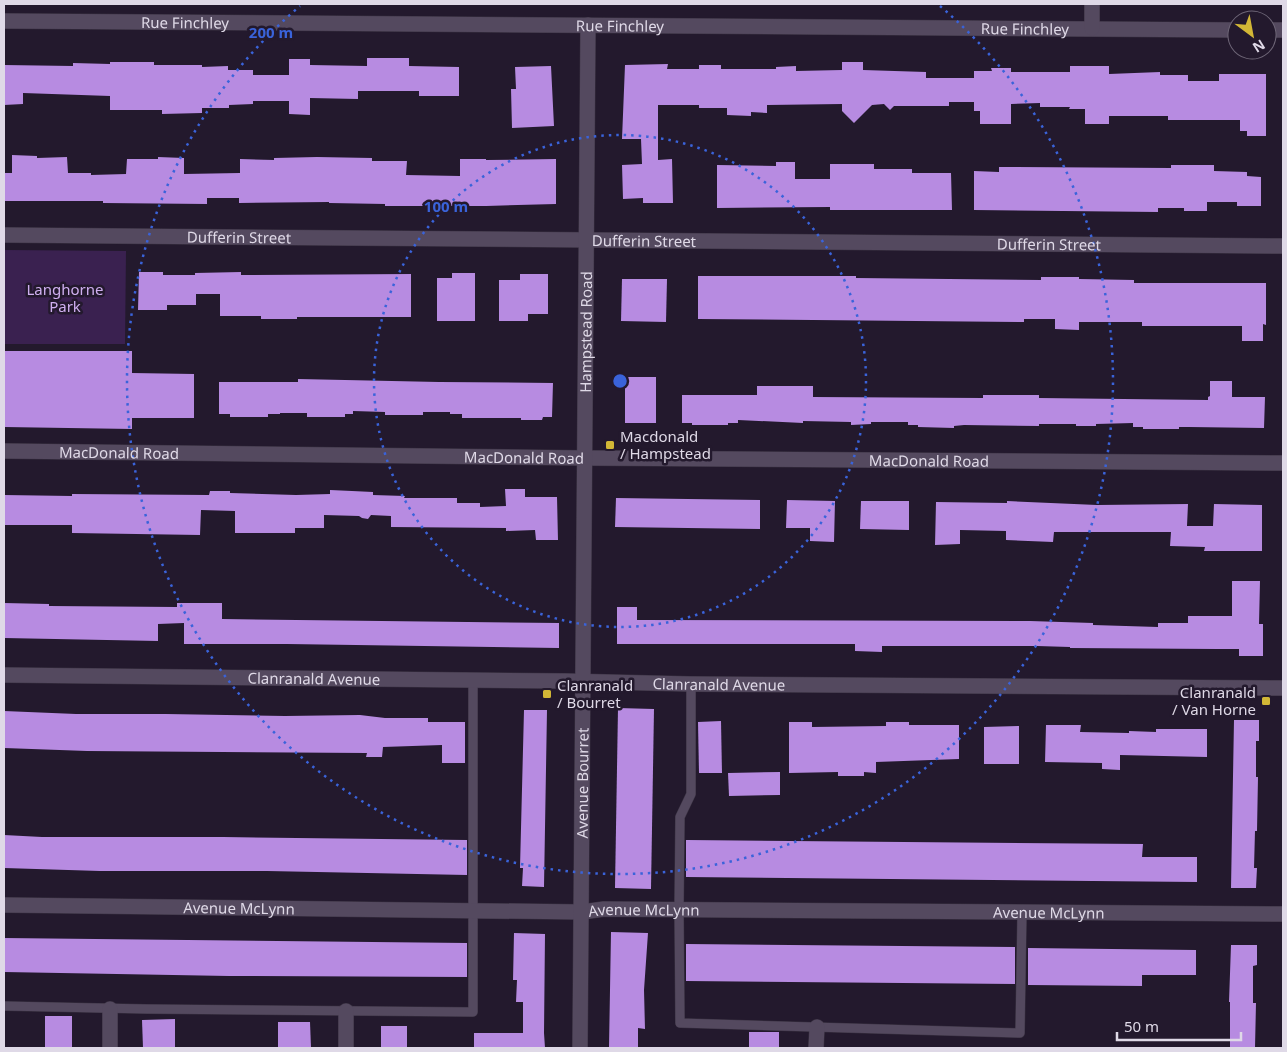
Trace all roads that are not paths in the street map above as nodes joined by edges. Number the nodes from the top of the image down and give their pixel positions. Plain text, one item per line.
1 (1092, 4) edge
2 (4, 21) edge
3 (588, 25) junction
4 (1092, 28) junction
5 (1227, 30) edge
6 (4, 235) edge
7 (586, 239) junction
8 (1283, 246) edge
9 (4, 450) edge
10 (585, 458) junction
11 (1283, 464) edge
12 (4, 675) edge
13 (473, 680) junction
14 (583, 682) junction
15 (691, 684) junction
16 (1283, 688) edge
17 (4, 905) edge
18 (678, 909) junction
19 (473, 910) junction
20 (582, 912) junction
21 (1022, 913) junction
22 (1283, 914) edge
23 (4, 1006) edge
24 (110, 1009) junction
25 (346, 1011) junction
26 (817, 1027) junction
27 (110, 1048) edge
28 (346, 1048) edge
29 (580, 1048) edge
30 (816, 1048) edge

1 - 4 street
2 - 3 street, Rue Finchley
3 - 4 street, Rue Finchley
3 - 7 street, Hampstead Road
4 - 5 street, Rue Finchley
6 - 7 street, Dufferin Street
7 - 8 street, Dufferin Street
7 - 10 street, Hampstead Road
9 - 10 street, MacDonald Road
10 - 11 street, MacDonald Road
10 - 14 street, Avenue Bourret
12 - 13 street, Clanranald Avenue
13 - 14 street, Clanranald Avenue
13 - 19 lane
14 - 15 street, Clanranald Avenue
14 - 20 street, Avenue Bourret
15 - 16 street, Clanranald Avenue
15 - 18 lane
17 - 19 street, Avenue McLynn
18 - 20 street, Avenue McLynn
18 - 21 street, Avenue McLynn
18 - 26 lane
19 - 20 street, Avenue McLynn
19 - 25 lane
20 - 29 street, Avenue Bourret
21 - 22 street, Avenue McLynn
21 - 26 lane
23 - 24 lane
24 - 25 lane
24 - 27 street
25 - 28 street
26 - 30 street

